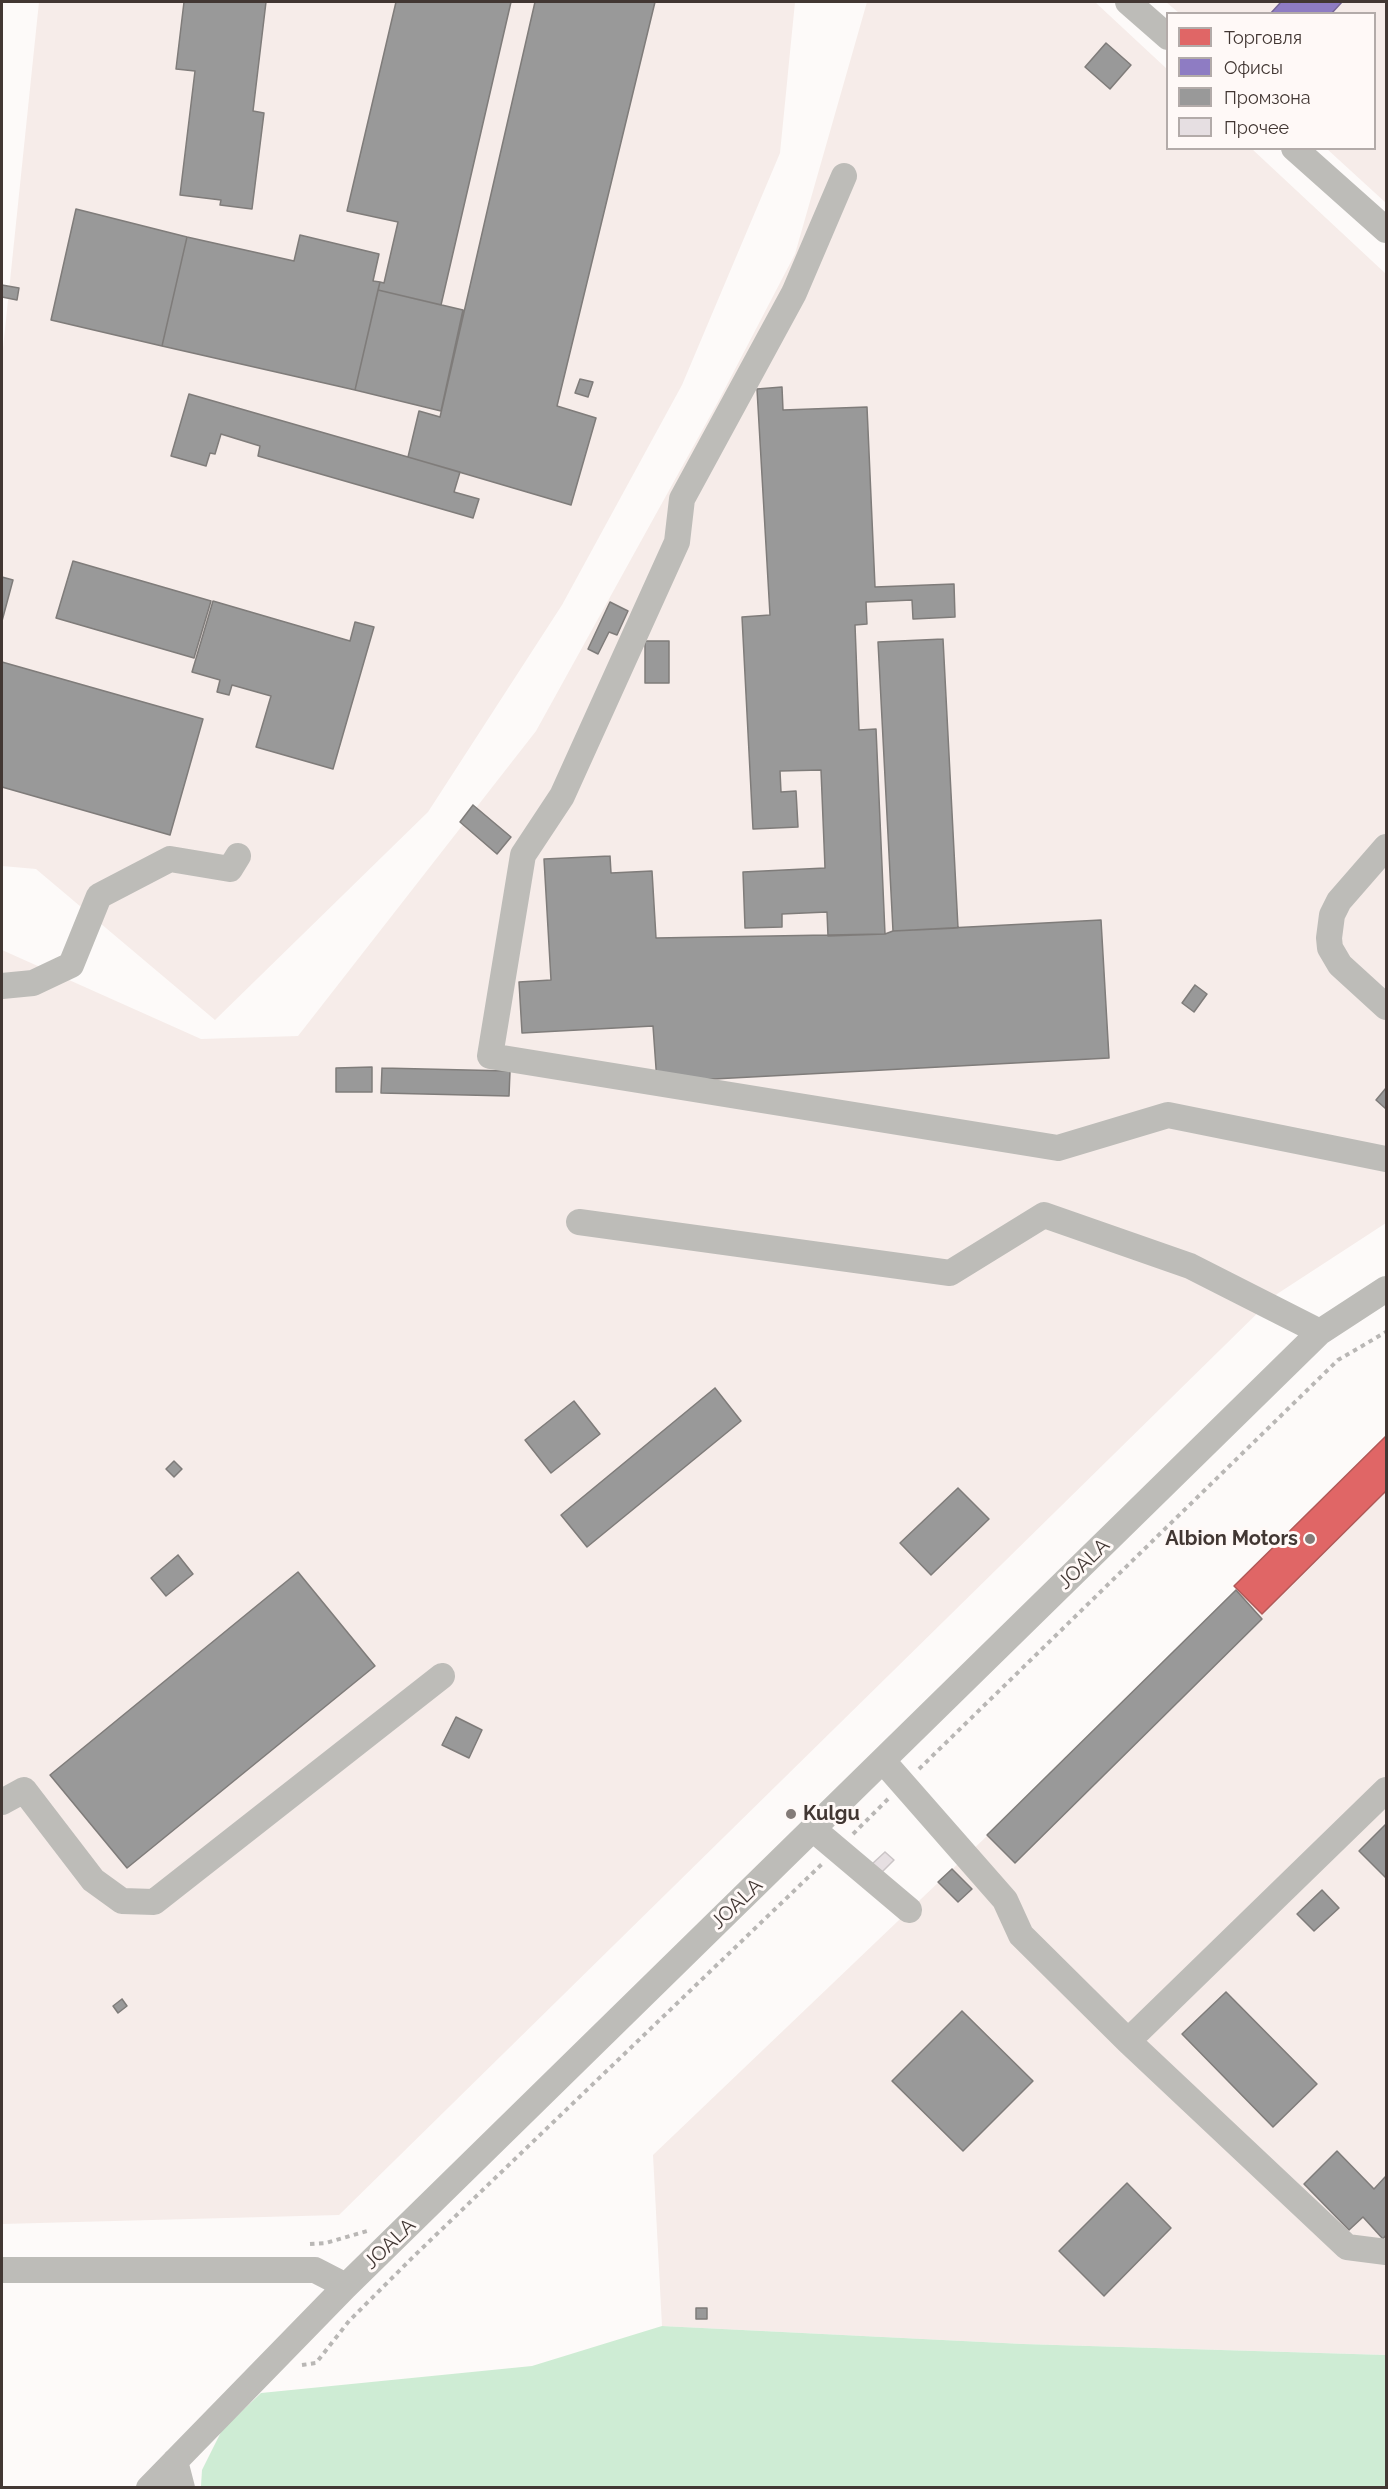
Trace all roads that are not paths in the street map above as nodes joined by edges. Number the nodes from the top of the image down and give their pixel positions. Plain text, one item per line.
1 (1134, 4) edge
2 (1166, 36) edge
3 (1296, 150) edge
4 (844, 176) dead end
5 (1386, 230) edge
6 (1386, 847) edge
7 (238, 856) dead end
8 (2, 986) edge
9 (1386, 1007) edge
10 (1386, 1159) edge
11 (579, 1222) dead end
12 (1385, 1293) edge
13 (1320, 1332) junction
14 (442, 1676) dead end
15 (883, 1761) junction
16 (1386, 1790) edge
17 (2, 1802) edge
18 (813, 1829) junction
19 (909, 1910) dead end
20 (1128, 2041) junction
21 (1386, 2252) edge
22 (2, 2270) edge
23 (346, 2286) junction
24 (175, 2461) junction
25 (149, 2487) edge
26 (182, 2487) edge

1 - 2 street
3 - 5 street
4 - 10 street
6 - 9 street
7 - 8 street
11 - 13 street
12 - 13 street, JOALA
13 - 15 street, JOALA
14 - 17 street
15 - 18 street, JOALA
15 - 20 street
16 - 20 street
18 - 19 street
18 - 23 street, JOALA
20 - 21 street
22 - 23 street
23 - 24 street, JOALA
24 - 25 street, JOALA
24 - 26 street

